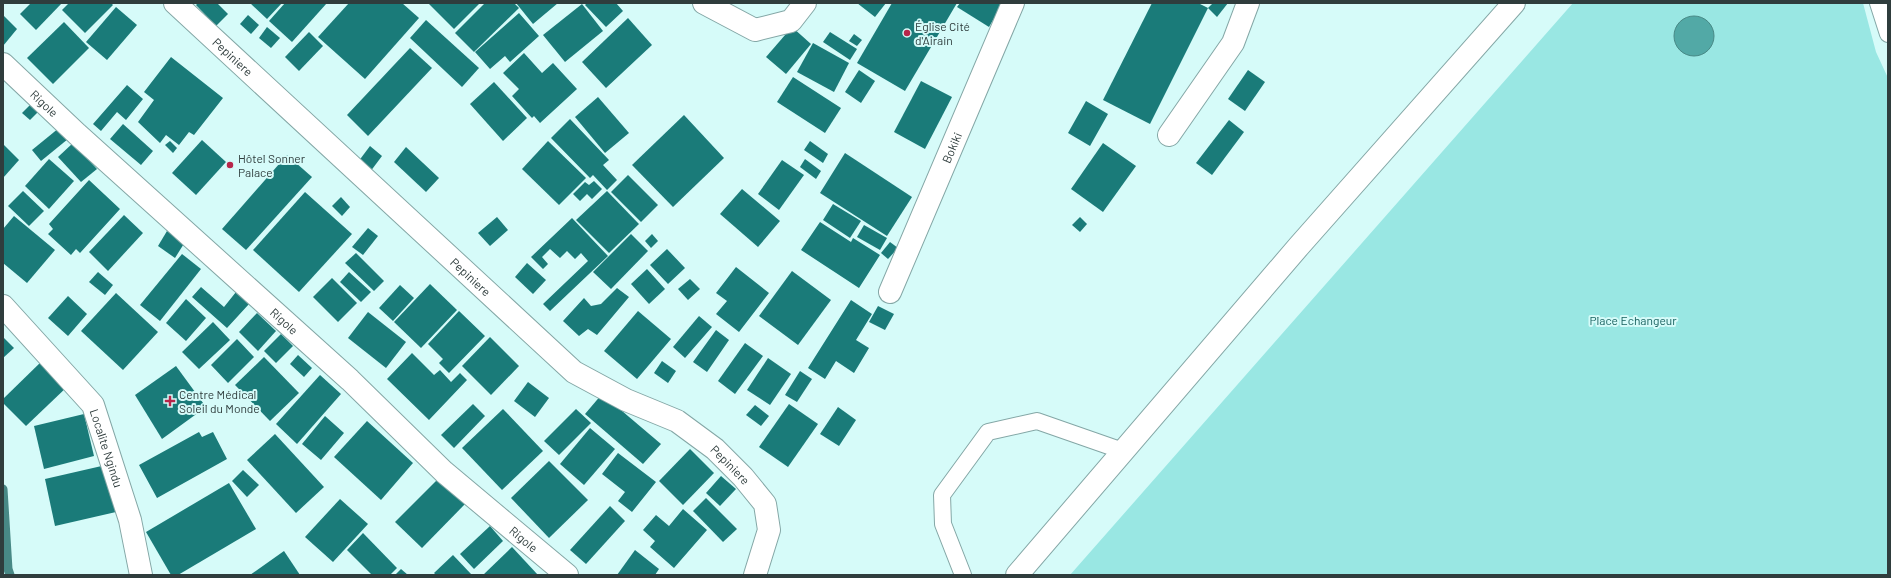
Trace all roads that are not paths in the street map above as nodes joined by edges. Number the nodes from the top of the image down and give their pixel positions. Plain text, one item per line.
1 (176, 3) edge
2 (704, 3) edge
3 (805, 3) edge
4 (1013, 3) edge
5 (1248, 3) edge
6 (1514, 3) edge
7 (1878, 3) edge
8 (1888, 34) edge
9 (3, 64) edge
10 (1170, 135) dead end
11 (890, 292) dead end
12 (3, 306) edge
13 (1123, 451) junction
14 (141, 575) edge
15 (567, 575) edge
16 (755, 575) edge
17 (963, 575) edge
18 (1017, 575) edge

1 - 16 main road, Pepiniere
2 - 3 main road
4 - 11 main road, Bokiki
5 - 10 main road
6 - 13 main road
7 - 8 lane
9 - 15 main road, Rigole
12 - 14 main road, Localite Ngindu
13 - 17 lane
13 - 18 main road

